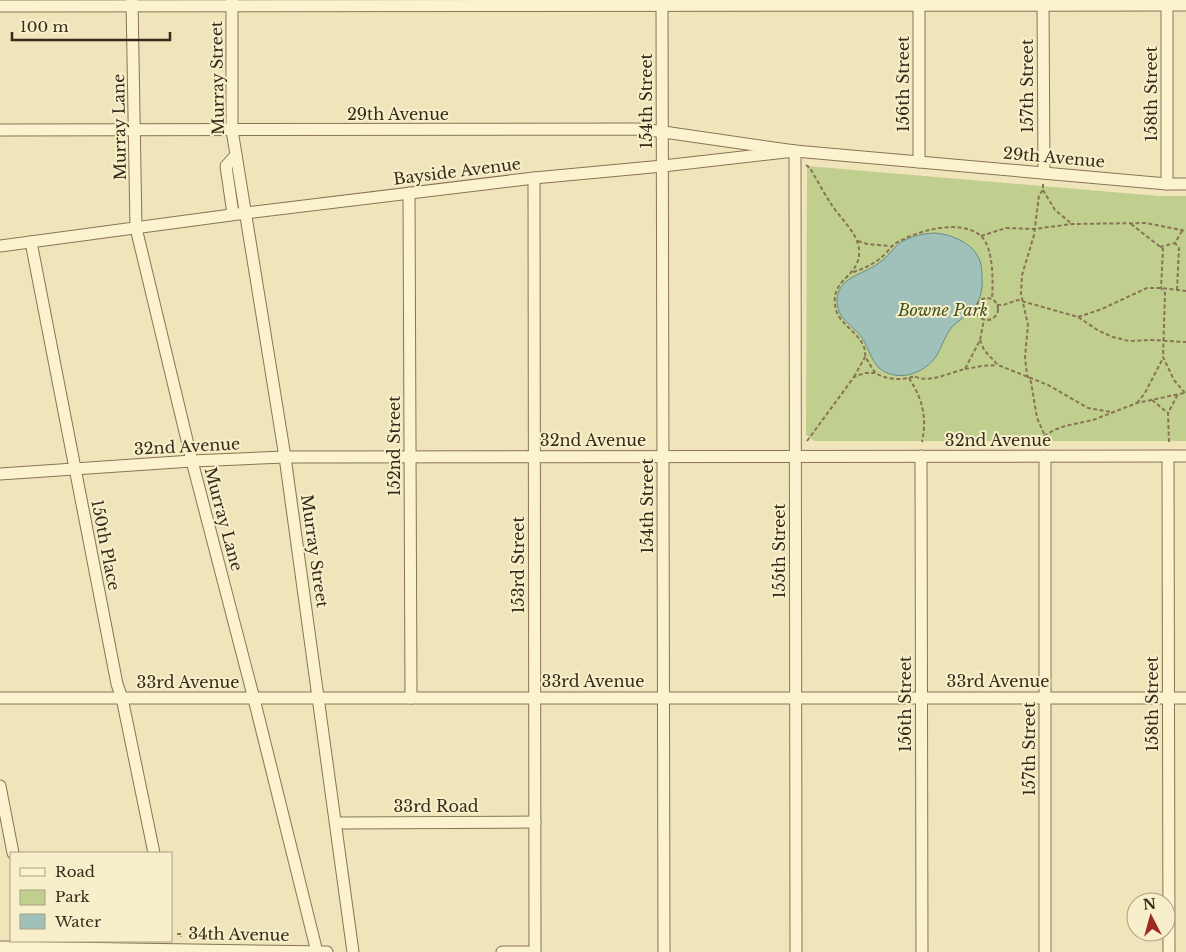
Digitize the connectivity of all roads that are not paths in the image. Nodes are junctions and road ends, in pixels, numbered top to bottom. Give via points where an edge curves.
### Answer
1 (662, 2) edge
2 (1043, 2) edge
3 (132, 3) edge
4 (232, 3) edge
5 (1167, 4) junction
6 (1186, 4) edge
7 (919, 5) junction
8 (0, 6) edge
9 (0, 130) edge
10 (136, 130) junction
11 (232, 130) junction
12 (663, 132) junction
13 (795, 151) junction
14 (236, 155) junction
15 (919, 162) junction
16 (663, 166) junction
17 (1044, 172) junction
18 (534, 178) junction
19 (1167, 184) junction
20 (1186, 184) edge
21 (409, 193) junction
22 (246, 213) junction
23 (233, 214) junction
24 (136, 228) junction
25 (31, 242) junction
26 (0, 246) edge
27 (534, 456) junction
28 (663, 456) junction
29 (795, 456) junction
30 (921, 456) junction
31 (1045, 456) junction
32 (1168, 456) junction
33 (1186, 456) edge
34 (286, 457) junction
35 (410, 457) junction
36 (192, 461) junction
37 (75, 469) junction
38 (0, 474) edge
39 (664, 697) junction
40 (921, 697) junction
41 (0, 698) edge
42 (122, 698) junction
43 (411, 698) junction
44 (535, 698) junction
45 (795, 698) junction
46 (1045, 698) junction
47 (1168, 698) junction
48 (1186, 698) edge
49 (254, 699) junction
50 (320, 699) junction
51 (0, 786) edge
52 (535, 822) junction
53 (336, 823) junction
54 (13, 852) edge
55 (154, 852) edge
56 (175, 943) edge
57 (0, 947) edge
58 (31, 947) edge
59 (317, 952) edge
60 (327, 952) edge
61 (353, 952) edge
62 (502, 952) edge
63 (535, 952) edge
64 (664, 952) edge
65 (796, 952) edge
66 (922, 952) edge
67 (1045, 952) edge
68 (1169, 952) edge

1 - 4 street
1 - 7 street
1 - 12 street, 154th Street
2 - 5 street
2 - 7 street
2 - 17 street, 157th Street
3 - 4 street
3 - 8 street
3 - 10 street, Murray Lane
4 - 11 street, Murray Street
5 - 6 street
5 - 19 street, 158th Street
7 - 15 street, 156th Street
9 - 10 street, 29th Avenue
10 - 11 street, 29th Avenue
10 - 24 street, Murray Lane
11 - 12 street, 29th Avenue via 637,129
11 - 14 street, Murray Street
12 - 13 street, 29th Avenue
12 - 16 street, 154th Street
13 - 15 street, Bayside Avenue
13 - 16 street, Bayside Avenue
13 - 29 street, 155th Street
14 - 22 street, Murray Street
14 - 23 street, Murray Street via 226,166
15 - 17 street, 29th Avenue
16 - 18 street, Bayside Avenue
16 - 28 street, 154th Street
17 - 19 street, 29th Avenue
18 - 21 street, Bayside Avenue
18 - 27 street, 153rd Street
19 - 20 street, 29th Avenue
21 - 22 street, Bayside Avenue
21 - 35 street, 152nd Street
22 - 23 street, Bayside Avenue
22 - 34 street, Murray Street
23 - 24 street, Bayside Avenue
24 - 25 street, Bayside Avenue
24 - 36 street, Murray Lane
25 - 26 street, Bayside Avenue
25 - 37 street, 150th Place
27 - 28 street, 32nd Avenue
27 - 35 street, 32nd Avenue
27 - 44 street, 153rd Street
28 - 29 street, 32nd Avenue
28 - 39 street, 154th Street
29 - 30 street, 32nd Avenue
29 - 45 street, 155th Street
30 - 31 street, 32nd Avenue
30 - 40 street, 156th Street
31 - 32 street, 32nd Avenue
31 - 46 street, 157th Street
32 - 33 street, 32nd Avenue
32 - 47 street, 158th Street
34 - 35 street, 32nd Avenue
34 - 36 street, 32nd Avenue
34 - 50 street, Murray Street
35 - 43 street, 152nd Street
36 - 37 street, 32nd Avenue
36 - 49 street, Murray Lane
37 - 38 street, 32nd Avenue
37 - 42 street, 150th Place
39 - 44 street, 33rd Avenue
39 - 45 street, 33rd Avenue
39 - 64 street, 154th Street
40 - 45 street, 33rd Avenue
40 - 46 street, 33rd Avenue
40 - 66 street, 156th Street
41 - 42 street, 33rd Avenue
42 - 49 street, 33rd Avenue
42 - 55 street, 150th Place
43 - 44 street, 33rd Avenue
43 - 50 street, 33rd Avenue
44 - 52 street, 153rd Street
45 - 65 street, 155th Street
46 - 47 street, 33rd Avenue
46 - 67 street, 157th Street
47 - 48 street, 33rd Avenue
47 - 68 street, 158th Street
49 - 50 street, 33rd Avenue
49 - 59 street, Murray Lane
50 - 53 street, Murray Street
51 - 54 street
52 - 53 street, 33rd Road
52 - 63 street, 153rd Street
53 - 61 street, Murray Street
56 - 58 street, 34th Avenue
56 - 59 street, 34th Avenue
57 - 58 street, 34th Avenue
59 - 60 street, 34th Avenue
62 - 63 street

